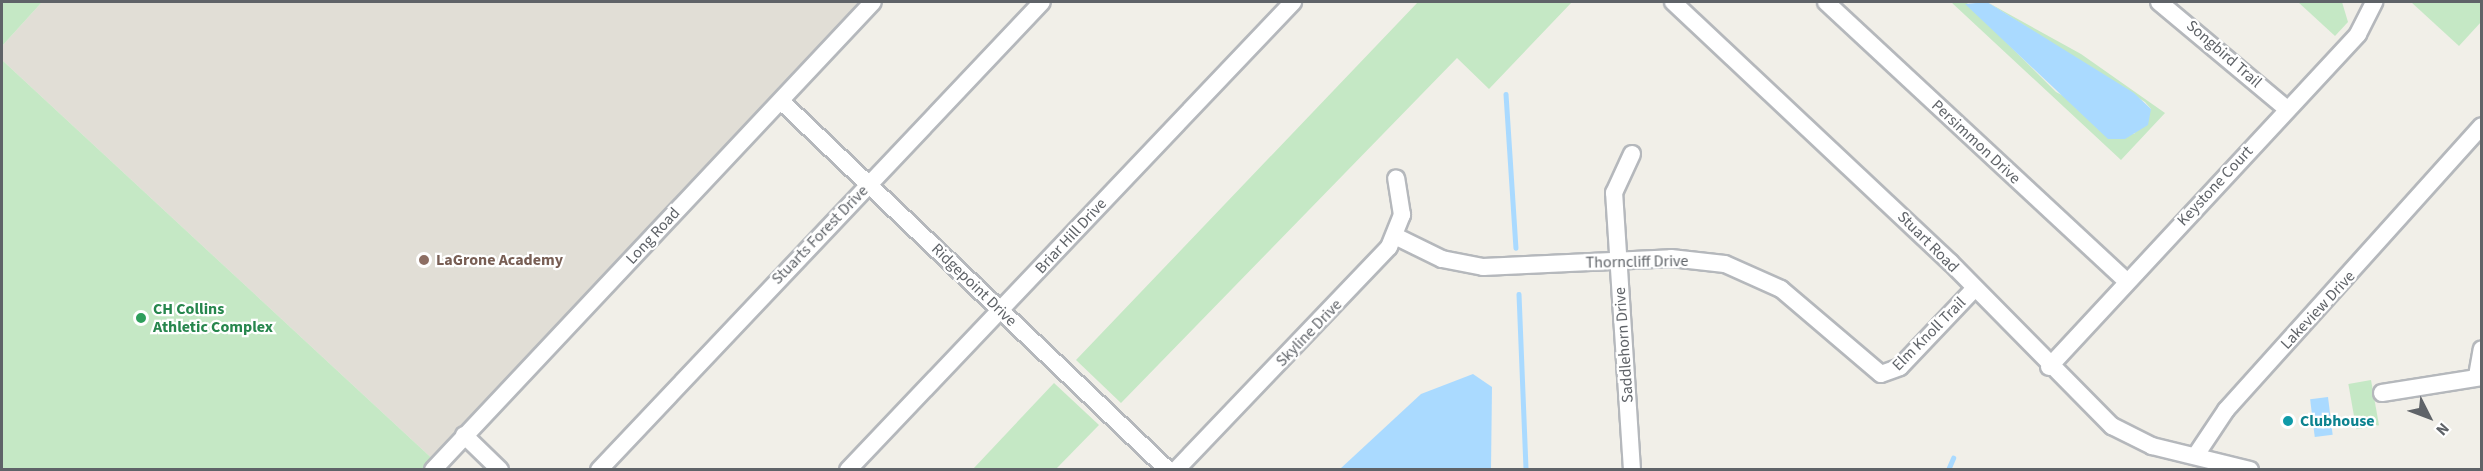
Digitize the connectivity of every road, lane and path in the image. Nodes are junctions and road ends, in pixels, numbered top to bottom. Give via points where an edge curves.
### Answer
1 (873, 2) edge
2 (1042, 2) edge
3 (1293, 2) edge
4 (1673, 2) edge
5 (1826, 2) edge
6 (2159, 2) edge
7 (2374, 2) edge
8 (781, 101) junction
9 (2287, 109) junction
10 (2481, 126) edge
11 (1632, 154) dead end
12 (1396, 178) dead end
13 (868, 184) junction
14 (1397, 237) junction
15 (1619, 261) junction
16 (2127, 282) junction
17 (1974, 289) junction
18 (1000, 310) junction
19 (2481, 349) edge
20 (2049, 367) junction
21 (1881, 374) joint
22 (2479, 377) edge
23 (2382, 393) dead end
24 (465, 435) junction
25 (2196, 455) junction
26 (433, 470) edge
27 (500, 470) edge
28 (599, 470) edge
29 (848, 470) edge
30 (1168, 470) edge
31 (1176, 470) edge
32 (1632, 470) edge
33 (2250, 470) edge

1 - 8 street, Long Road
2 - 13 street, Stuarts Forest Drive
3 - 18 street, Briar Hill Drive
4 - 17 street, Stuart Road
5 - 16 street, Persimmon Drive
6 - 9 street, Songbird Trail
7 - 9 street, Keystone Court via 2358,34
8 - 13 street, Ridgepoint Drive
8 - 24 street, Long Road
9 - 16 street, Keystone Court
10 - 25 street, Lakeview Drive via 2226,410
11 - 15 street, Saddlehorn Drive via 1614,193
12 - 14 street via 1402,215
13 - 18 street, Ridgepoint Drive
13 - 28 street, Stuarts Forest Drive
14 - 15 street, Thorncliff Drive via 1442,259 1473,266
14 - 31 street, Skyline Drive
15 - 21 street, Thorncliff Drive via 1702,261 1757,275
15 - 32 street, Saddlehorn Drive
16 - 20 street, Keystone Court
17 - 20 street, Stuart Road
17 - 21 street, Elm Knoll Trail via 1900,367
18 - 29 street, Briar Hill Drive
18 - 30 street, Ridgepoint Drive
19 - 22 street
20 - 25 street, Stuart Road via 2125,435
22 - 23 street
24 - 26 street, Long Road
24 - 27 street
25 - 33 street

